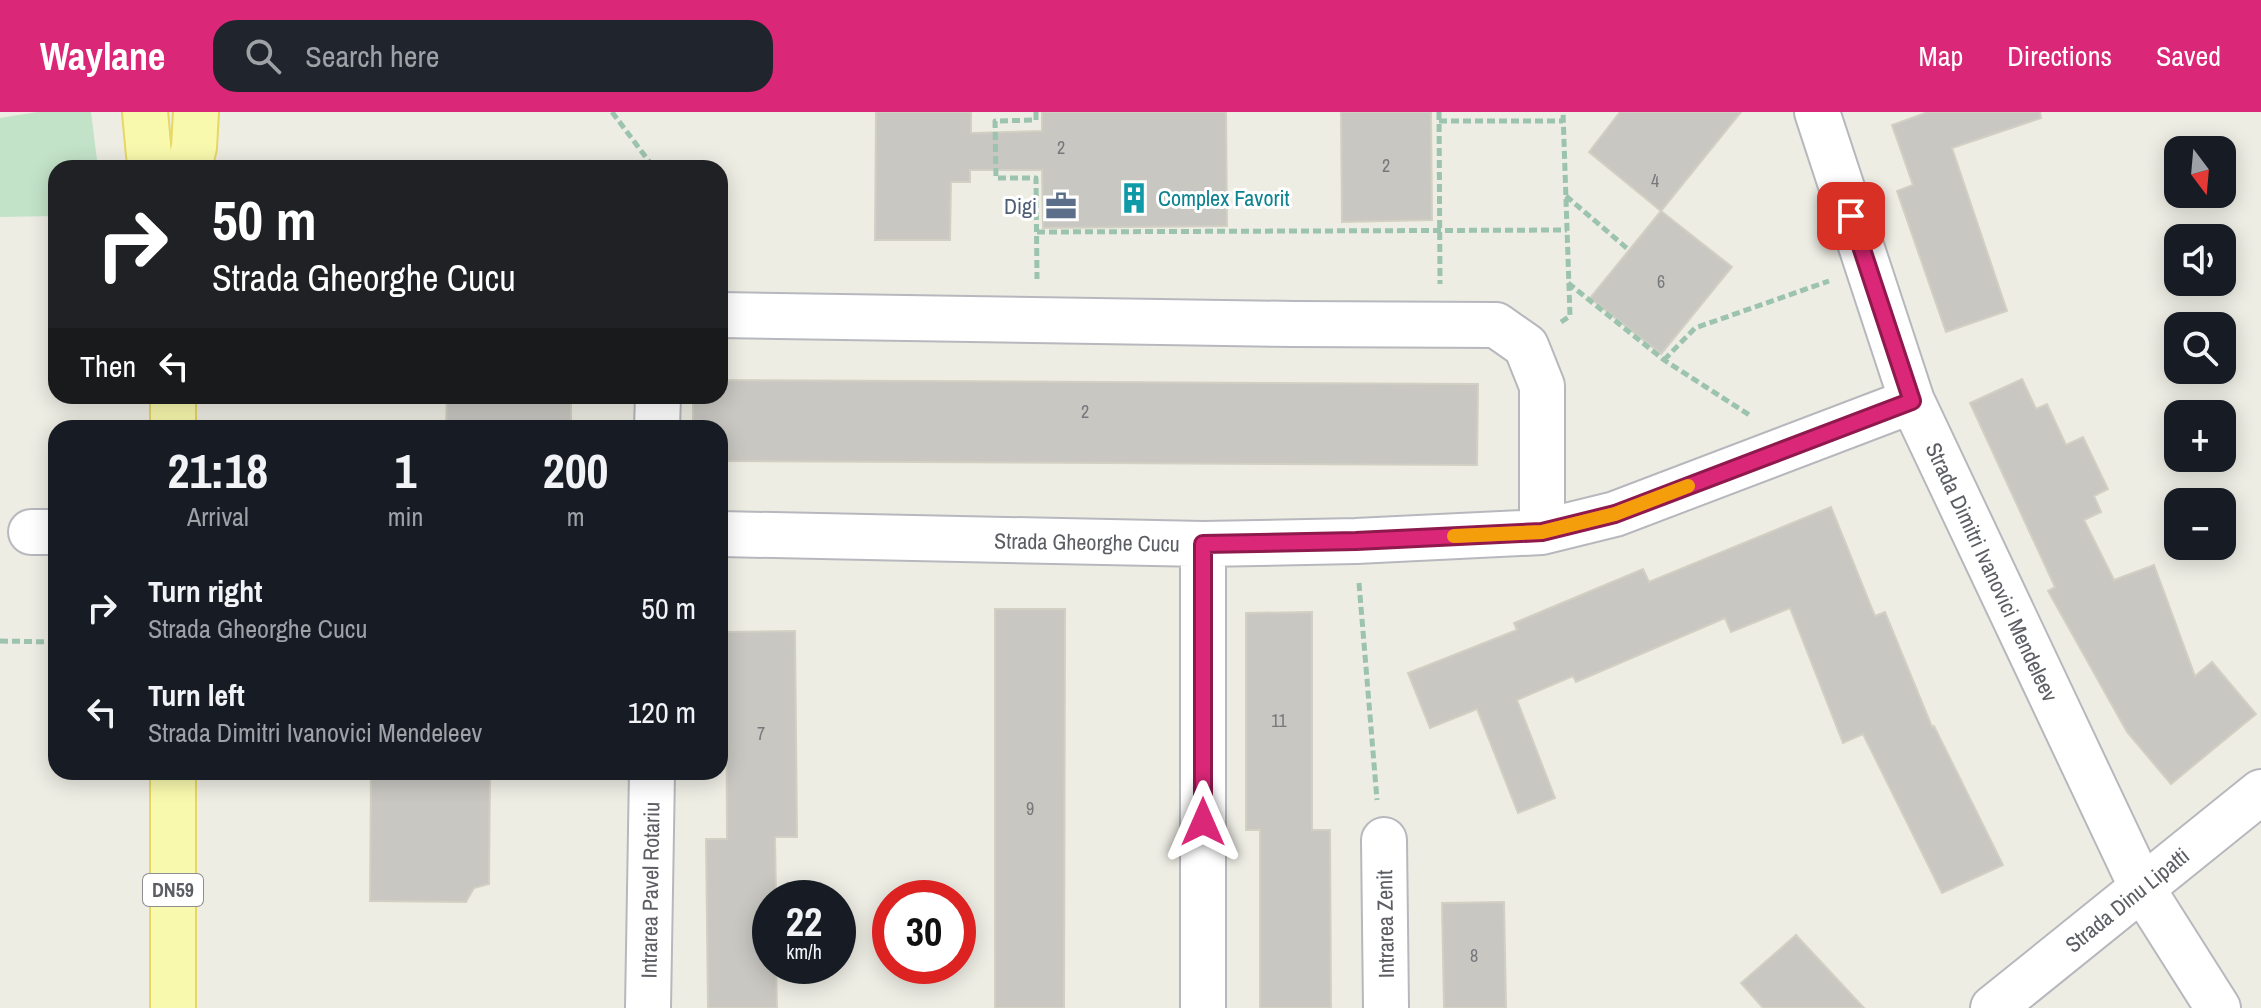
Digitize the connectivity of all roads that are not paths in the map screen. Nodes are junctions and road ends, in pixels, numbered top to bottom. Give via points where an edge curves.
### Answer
1 (145, 112) edge
2 (196, 112) edge
3 (1817, 112) edge
4 (151, 160) edge
5 (191, 160) edge
6 (728, 315) edge
7 (1912, 401) junction
8 (1542, 532) junction
9 (728, 534) edge
10 (1203, 544) junction
11 (173, 780) edge
12 (652, 780) edge
13 (2261, 792) edge
14 (1384, 840) road end
15 (2142, 888) junction
16 (173, 1008) edge
17 (648, 1008) edge
18 (1203, 1008) edge
19 (1386, 1008) edge
20 (1993, 1008) edge
21 (2218, 1008) edge

1 - 4 main road
2 - 5 main road
3 - 7 street, Strada Dimitri Ivanovici Mendeleev
6 - 8 street via 1496,325 1526,346 1542,386
7 - 8 street, Strada Gheorghe Cucu via 1615,514
7 - 15 street, Strada Dimitri Ivanovici Mendeleev
8 - 10 street, Strada Gheorghe Cucu
9 - 10 street, Strada Gheorghe Cucu
10 - 18 street
11 - 16 main road, DN59
12 - 17 street, Intrarea Pavel Rotariu
13 - 15 street, Strada Dinu Lipatti
14 - 19 street, Intrarea Zenit
15 - 20 street, Strada Dinu Lipatti
15 - 21 street, Strada Dimitri Ivanovici Mendeleev

